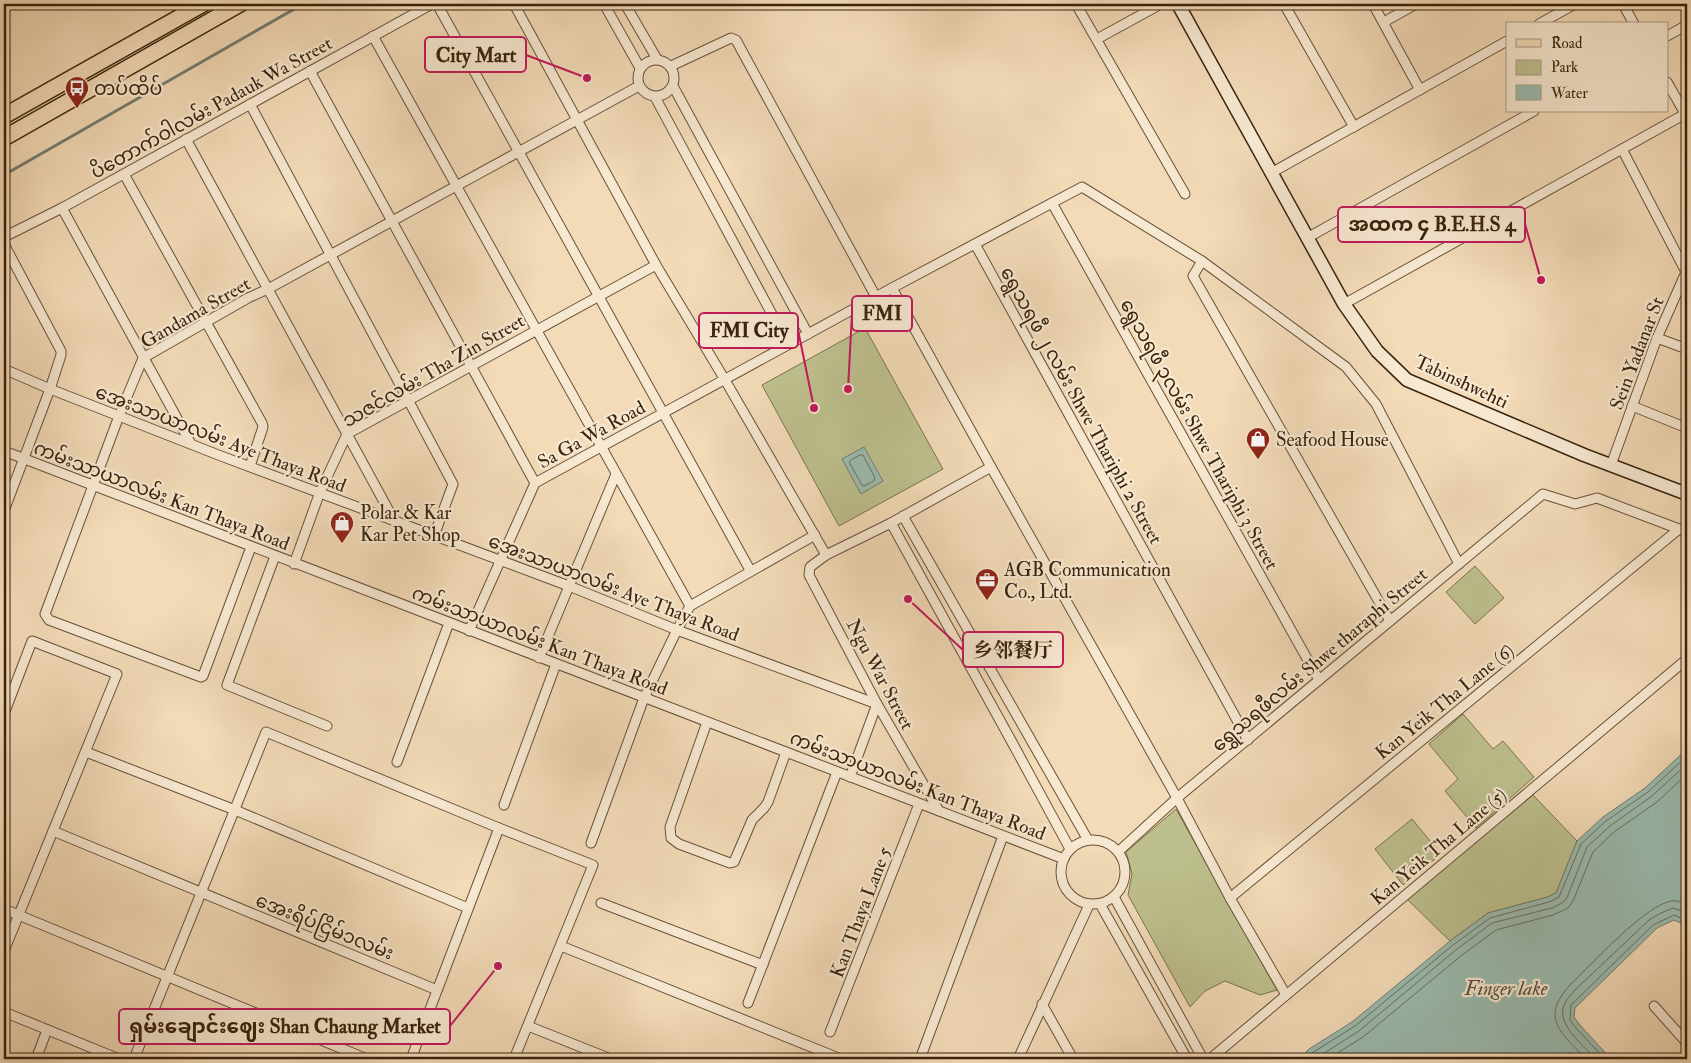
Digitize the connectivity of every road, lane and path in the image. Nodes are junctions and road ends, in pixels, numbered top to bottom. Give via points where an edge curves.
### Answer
1 (203, 4) edge
2 (240, 4) edge
3 (432, 4) edge
4 (437, 4) edge
5 (514, 4) edge
6 (604, 4) edge
7 (625, 4) edge
8 (1076, 4) edge
9 (1161, 4) edge
10 (1178, 4) edge
11 (1284, 4) edge
12 (1373, 4) edge
13 (1416, 4) edge
14 (1575, 4) edge
15 (1623, 4) edge
16 (1384, 22) junction
17 (1543, 22) edge
18 (1633, 22) edge
19 (1687, 25) edge
20 (1668, 35) edge
21 (373, 36) junction
22 (1097, 39) junction
23 (1506, 42) edge
24 (657, 59) junction
25 (671, 66) junction
26 (640, 68) junction
27 (310, 71) junction
28 (1668, 84) edge
29 (639, 86) junction
30 (673, 86) junction
31 (1420, 90) junction
32 (655, 97) junction
33 (250, 104) junction
34 (1532, 112) edge
35 (1686, 115) edge
36 (4, 116) edge
37 (576, 120) junction
38 (1354, 127) junction
39 (4, 138) edge
40 (186, 139) junction
41 (1622, 149) junction
42 (519, 152) junction
43 (1272, 173) junction
44 (124, 174) junction
45 (456, 186) junction
46 (1185, 194) dead end
47 (1052, 203) junction
48 (62, 208) junction
49 (392, 221) junction
50 (4, 237) edge
51 (1307, 238) junction
52 (4, 244) edge
53 (975, 244) junction
54 (332, 254) junction
55 (1202, 261) junction
56 (656, 265) junction
57 (1687, 272) edge
58 (892, 288) junction
59 (268, 289) junction
60 (599, 297) junction
61 (876, 297) junction
62 (1344, 304) junction
63 (207, 322) junction
64 (536, 330) junction
65 (808, 334) junction
66 (1657, 338) junction
67 (788, 344) junction
68 (1687, 349) edge
69 (143, 358) junction
70 (471, 366) junction
71 (4, 370) edge
72 (725, 380) junction
73 (50, 390) junction
74 (409, 400) junction
75 (1632, 406) junction
76 (663, 413) junction
77 (118, 416) junction
78 (1687, 428) edge
79 (347, 434) junction
80 (191, 444) junction
81 (602, 447) junction
82 (4, 451) edge
83 (24, 460) junction
84 (1611, 465) junction
85 (250, 466) junction
86 (991, 467) junction
87 (616, 474) junction
88 (535, 483) junction
89 (93, 486) junction
90 (320, 492) junction
91 (1687, 494) edge
92 (4, 511) edge
93 (903, 516) junction
94 (395, 522) junction
95 (891, 524) junction
96 (1683, 531) edge
97 (815, 535) junction
98 (434, 536) junction
99 (251, 547) junction
100 (826, 555) junction
101 (275, 556) junction
102 (500, 562) junction
103 (294, 564) junction
104 (1459, 564) junction
105 (750, 570) junction
106 (569, 586) junction
107 (690, 606) junction
108 (1390, 621) junction
109 (449, 623) junction
110 (677, 630) junction
111 (469, 631) junction
112 (539, 658) junction
113 (1687, 659) edge
114 (556, 664) junction
115 (1319, 680) junction
116 (644, 698) junction
117 (877, 704) junction
118 (4, 714) edge
119 (707, 722) junction
120 (328, 726) dead end
121 (1248, 740) junction
122 (86, 752) junction
123 (786, 752) junction
124 (397, 762) dead end
125 (837, 772) junction
126 (850, 777) junction
127 (1177, 798) junction
128 (919, 804) junction
129 (504, 805) dead end
130 (235, 810) junction
131 (939, 811) junction
132 (499, 828) junction
133 (53, 831) junction
134 (1002, 836) junction
135 (1088, 840) junction
136 (591, 843) dead end
137 (1070, 849) junction
138 (1119, 851) junction
139 (1064, 859) junction
140 (201, 893) junction
141 (1114, 897) junction
142 (1230, 898) junction
143 (601, 903) dead end
144 (1100, 904) junction
145 (1089, 905) junction
146 (468, 908) junction
147 (4, 909) edge
148 (19, 915) junction
149 (561, 946) junction
150 (4, 952) edge
151 (763, 965) junction
152 (168, 976) junction
153 (437, 990) junction
154 (1286, 995) junction
155 (748, 1002) dead end
156 (1042, 1004) junction
157 (1654, 1006) dead end
158 (4, 1012) edge
159 (528, 1026) junction
160 (47, 1030) junction
161 (830, 1032) dead end
162 (1687, 1044) edge
163 (821, 1055) edge
164 (36, 1059) edge
165 (119, 1059) edge
166 (134, 1059) edge
167 (367, 1059) edge
168 (411, 1059) edge
169 (514, 1059) edge
170 (611, 1059) edge
171 (841, 1059) edge
172 (920, 1059) edge
173 (1018, 1059) edge
174 (1074, 1059) edge
175 (1187, 1059) edge
176 (1204, 1059) edge
177 (1210, 1059) edge

1 - 36 main road
2 - 39 main road
3 - 21 street, ပိတောက်ဝါလမ်း Padauk Wa Street
4 - 42 street
5 - 37 street
6 - 26 street
7 - 24 street
8 - 22 street
9 - 22 street
10 - 43 main road, Tabinshwehti
11 - 38 street
12 - 16 street
13 - 16 street
14 - 17 street
15 - 18 street
16 - 31 street
19 - 20 street
21 - 27 street, ပိတောက်ဝါလမ်း Padauk Wa Street
21 - 45 street
22 - 46 street
23 - 31 street
24 - 25 street
24 - 26 street
25 - 30 street via 675,76
25 - 61 street via 732,38 736,40
26 - 29 street
27 - 33 street, ပိတောက်ဝါလမ်း Padauk Wa Street
27 - 49 street
28 - 35 street
29 - 32 street via 646,94
29 - 37 street
30 - 32 street
30 - 65 street
31 - 38 street
32 - 67 street
33 - 40 street, ပိတောက်ဝါလမ်း Padauk Wa Street
33 - 54 street
34 - 51 street
35 - 41 street
37 - 42 street
37 - 56 street
38 - 43 street
40 - 44 street, ပိတောက်ဝါလမ်း Padauk Wa Street
40 - 59 street
41 - 57 street, Sein Yadanar St
41 - 62 street
42 - 45 street
42 - 60 street
43 - 51 main road, Tabinshwehti
44 - 48 street, ပိတောက်ဝါလမ်း Padauk Wa Street
44 - 63 street
45 - 49 street, Gandama Street
45 - 64 street
47 - 53 street, Sa Ga Wa Road
47 - 55 street, Sa Ga Wa Road via 1082,187
47 - 115 street, ရွေသရဖီ ၃လမ်း Shwe Thariphi 3 Street
48 - 50 street, ပိတောက်ဝါလမ်း Padauk Wa Street
48 - 69 street
49 - 54 street, Gandama Street
49 - 70 street
51 - 62 main road, Tabinshwehti
52 - 73 street via 61,351
53 - 58 street, Sa Ga Wa Road
53 - 121 street, ရွေသရဖီ ၂ လမ်း Shwe Thariphi 2 Street
54 - 59 street, Gandama Street
54 - 74 street
55 - 104 street via 1346,367 1376,404
55 - 108 street via 1193,276
56 - 60 street, သဇင်လမ်း Tha Zin Street
56 - 72 street
57 - 66 street, Sein Yadanar St
58 - 61 street, Sa Ga Wa Road
58 - 86 street
59 - 63 street, Gandama Street
59 - 79 street
60 - 64 street, သဇင်လမ်း Tha Zin Street
60 - 76 street
61 - 65 street, Sa Ga Wa Road
62 - 84 main road, Tabinshwehti via 1377,351 1407,380
63 - 69 street, Gandama Street
63 - 85 street via 262,423
64 - 70 street, သဇင်လမ်း Tha Zin Street
64 - 81 street
65 - 67 street, Sa Ga Wa Road
66 - 68 street
66 - 75 street, Sein Yadanar St
67 - 72 street, Sa Ga Wa Road
69 - 77 street, Gandama Street
69 - 80 street
70 - 74 street, သဇင်လမ်း Tha Zin Street
70 - 88 street
71 - 73 street, အေးသာယာလမ်း Aye Thaya Road
72 - 76 street, Sa Ga Wa Road
72 - 97 street
73 - 77 street, အေးသာယာလမ်း Aye Thaya Road
73 - 83 street
74 - 79 street, သဇင်လမ်း Tha Zin Street
74 - 98 street via 453,484
75 - 78 street
75 - 84 street, Sein Yadanar St
76 - 81 street, Sa Ga Wa Road
76 - 105 street
77 - 80 street, အေးသာယာလမ်း Aye Thaya Road
77 - 89 street, Gandama Street
79 - 90 street, သဇင်လမ်း Tha Zin Street
79 - 94 street
80 - 85 street, အေးသာယာလမ်း Aye Thaya Road
81 - 87 street
81 - 88 street, Sa Ga Wa Road
82 - 83 street, ကမ်းသာယာလမ်း Kan Thaya Road
83 - 89 street, ကမ်းသာယာလမ်း Kan Thaya Road
83 - 92 street
84 - 91 main road, Tabinshwehti
85 - 90 street, အေးသာယာလမ်း Aye Thaya Road
86 - 93 street
86 - 127 street
87 - 106 street
87 - 107 street
88 - 102 street, Sa Ga Wa Road
89 - 99 street, ကမ်းသာယာလမ်း Kan Thaya Road
89 - 99 street, Gandama Street via 45,614 49,620 204,676
90 - 94 street, အေးသာယာလမ်း Aye Thaya Road
90 - 103 street, သဇင်လမ်း Tha Zin Street
93 - 95 street
93 - 135 street
94 - 98 street, အေးသာယာလမ်း Aye Thaya Road
95 - 100 street
95 - 137 street
96 - 104 street, ရွှေသရဖီလမ်း Shwe tharaphi Street via 1597,498 1575,504 1543,494
96 - 142 street, Kan Yeik Tha Lane (6)
97 - 100 street
97 - 105 street
98 - 102 street, အေးသာယာလမ်း Aye Thaya Road
99 - 101 street, ကမ်းသာယာလမ်း Kan Thaya Road
100 - 117 street, Ngu War Street via 810,567 809,575
101 - 103 street, ကမ်းသာယာလမ်း Kan Thaya Road
101 - 120 street via 227,685
102 - 106 street, အေးသာယာလမ်း Aye Thaya Road
102 - 111 street, Sa Ga Wa Road
103 - 109 street, ကမ်းသာယာလမ်း Kan Thaya Road
104 - 108 street, ရွှေသရဖီလမ်း Shwe tharaphi Street
105 - 107 street
106 - 110 street, အေးသာယာလမ်း Aye Thaya Road
106 - 112 street
107 - 110 street
108 - 115 street, ရွှေသရဖီလမ်း Shwe tharaphi Street
109 - 111 street, ကမ်းသာယာလမ်း Kan Thaya Road
109 - 124 street
110 - 116 street
110 - 117 street, အေးသာယာလမ်း Aye Thaya Road
111 - 112 street, ကမ်းသာယာလမ်း Kan Thaya Road
112 - 114 street, ကမ်းသာယာလမ်း Kan Thaya Road
113 - 154 street, Kan Yeik Tha Lane (5)
114 - 116 street, ကမ်းသာယာလမ်း Kan Thaya Road
114 - 129 street
115 - 121 street, ရွှေသရဖီလမ်း Shwe tharaphi Street
116 - 119 street, ကမ်းသာယာလမ်း Kan Thaya Road
116 - 136 street
117 - 126 street
117 - 131 street, Ngu War Street
118 - 122 street via 32,641 117,674
119 - 123 street, ကမ်းသာယာလမ်း Kan Thaya Road
119 - 123 street via 670,827 671,838 725,862 734,862 752,820 768,802
121 - 127 street, ရွှေသရဖီလမ်း Shwe tharaphi Street
122 - 130 street
122 - 133 street
123 - 125 street, ကမ်းသာယာလမ်း Kan Thaya Road
125 - 126 street, ကမ်းသာယာလမ်း Kan Thaya Road
125 - 151 street
126 - 128 street, ကမ်းသာယာလမ်း Kan Thaya Road
127 - 138 street, ရွှေသရဖီလမ်း Shwe tharaphi Street
127 - 142 street
128 - 131 street, ကမ်းသာယာလမ်း Kan Thaya Road
128 - 161 street, Kan Thaya Lane 5
130 - 132 street via 266,732
130 - 140 street
130 - 146 street
131 - 134 street, ကမ်းသာယာလမ်း Kan Thaya Road
132 - 146 street
132 - 149 street via 593,865
133 - 140 street, အေးရိပ်ငြိမ်၁လမ်း
133 - 148 street
134 - 139 street, ကမ်းသာယာလမ်း Kan Thaya Road
134 - 172 street
135 - 137 street
135 - 138 street via 1100,840
137 - 139 street
138 - 141 street via 1126,866 1126,878
139 - 145 street via 1063,884 1073,898
140 - 152 street
140 - 153 street, အေးရိပ်ငြိမ်၁လမ်း
141 - 144 street
141 - 176 street
142 - 154 street
143 - 151 street
144 - 145 street
144 - 175 street
145 - 156 street
146 - 153 street
147 - 148 street
148 - 150 street
148 - 152 street
149 - 159 street
149 - 163 street
151 - 155 street
152 - 166 street
152 - 167 street
153 - 168 street
154 - 177 street, Kan Yeik Tha Lane (5)
156 - 173 street
156 - 174 street
157 - 162 street
158 - 160 street
159 - 169 street
159 - 170 street
160 - 164 street
160 - 165 street
163 - 171 street

